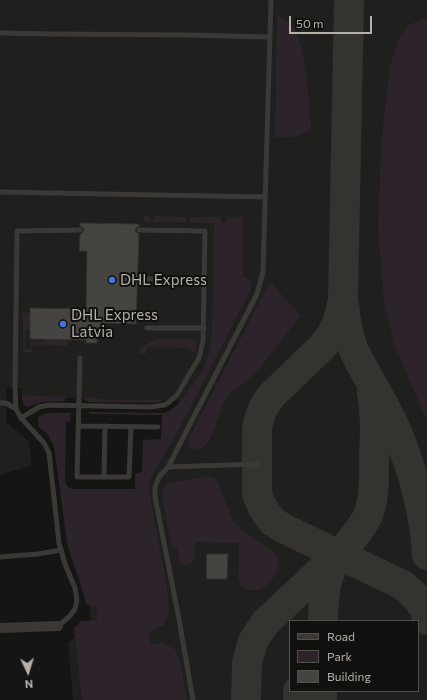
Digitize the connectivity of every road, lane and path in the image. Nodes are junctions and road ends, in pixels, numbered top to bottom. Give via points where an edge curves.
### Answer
1 (270, 0) edge
2 (0, 33) edge
3 (270, 37) junction
4 (0, 192) edge
5 (265, 197) junction
6 (80, 230) dead end
7 (139, 230) dead end
8 (149, 279) dead end
9 (205, 279) junction
10 (147, 328) dead end
11 (204, 328) junction
12 (80, 358) dead end
13 (0, 403) edge
14 (79, 406) junction
15 (16, 409) junction
16 (21, 418) junction
17 (78, 426) junction
18 (105, 426) junction
19 (131, 427) junction
20 (158, 427) dead end
21 (258, 464) dead end
22 (168, 467) junction
23 (104, 477) junction
24 (61, 550) junction
25 (0, 556) edge
26 (58, 626) joint
27 (0, 628) edge
28 (193, 700) edge

1 - 3 lane
2 - 3 lane
3 - 5 lane
4 - 5 lane
5 - 22 lane via 263,272 260,285
6 - 15 lane via 16,231
7 - 9 lane via 205,231
8 - 9 lane
9 - 11 lane
10 - 11 lane
11 - 14 lane via 199,358 177,395 168,403 150,407
12 - 14 lane
13 - 15 lane via 6,403
14 - 16 lane via 39,407
14 - 17 lane
15 - 16 lane
16 - 24 lane via 44,443 49,453
17 - 18 lane
17 - 23 lane via 77,477
18 - 19 lane
18 - 23 lane
19 - 20 lane
19 - 23 lane via 129,477
21 - 22 lane
22 - 28 lane via 159,477 155,497
24 - 25 lane
24 - 26 lane via 77,600 69,618
26 - 27 street

